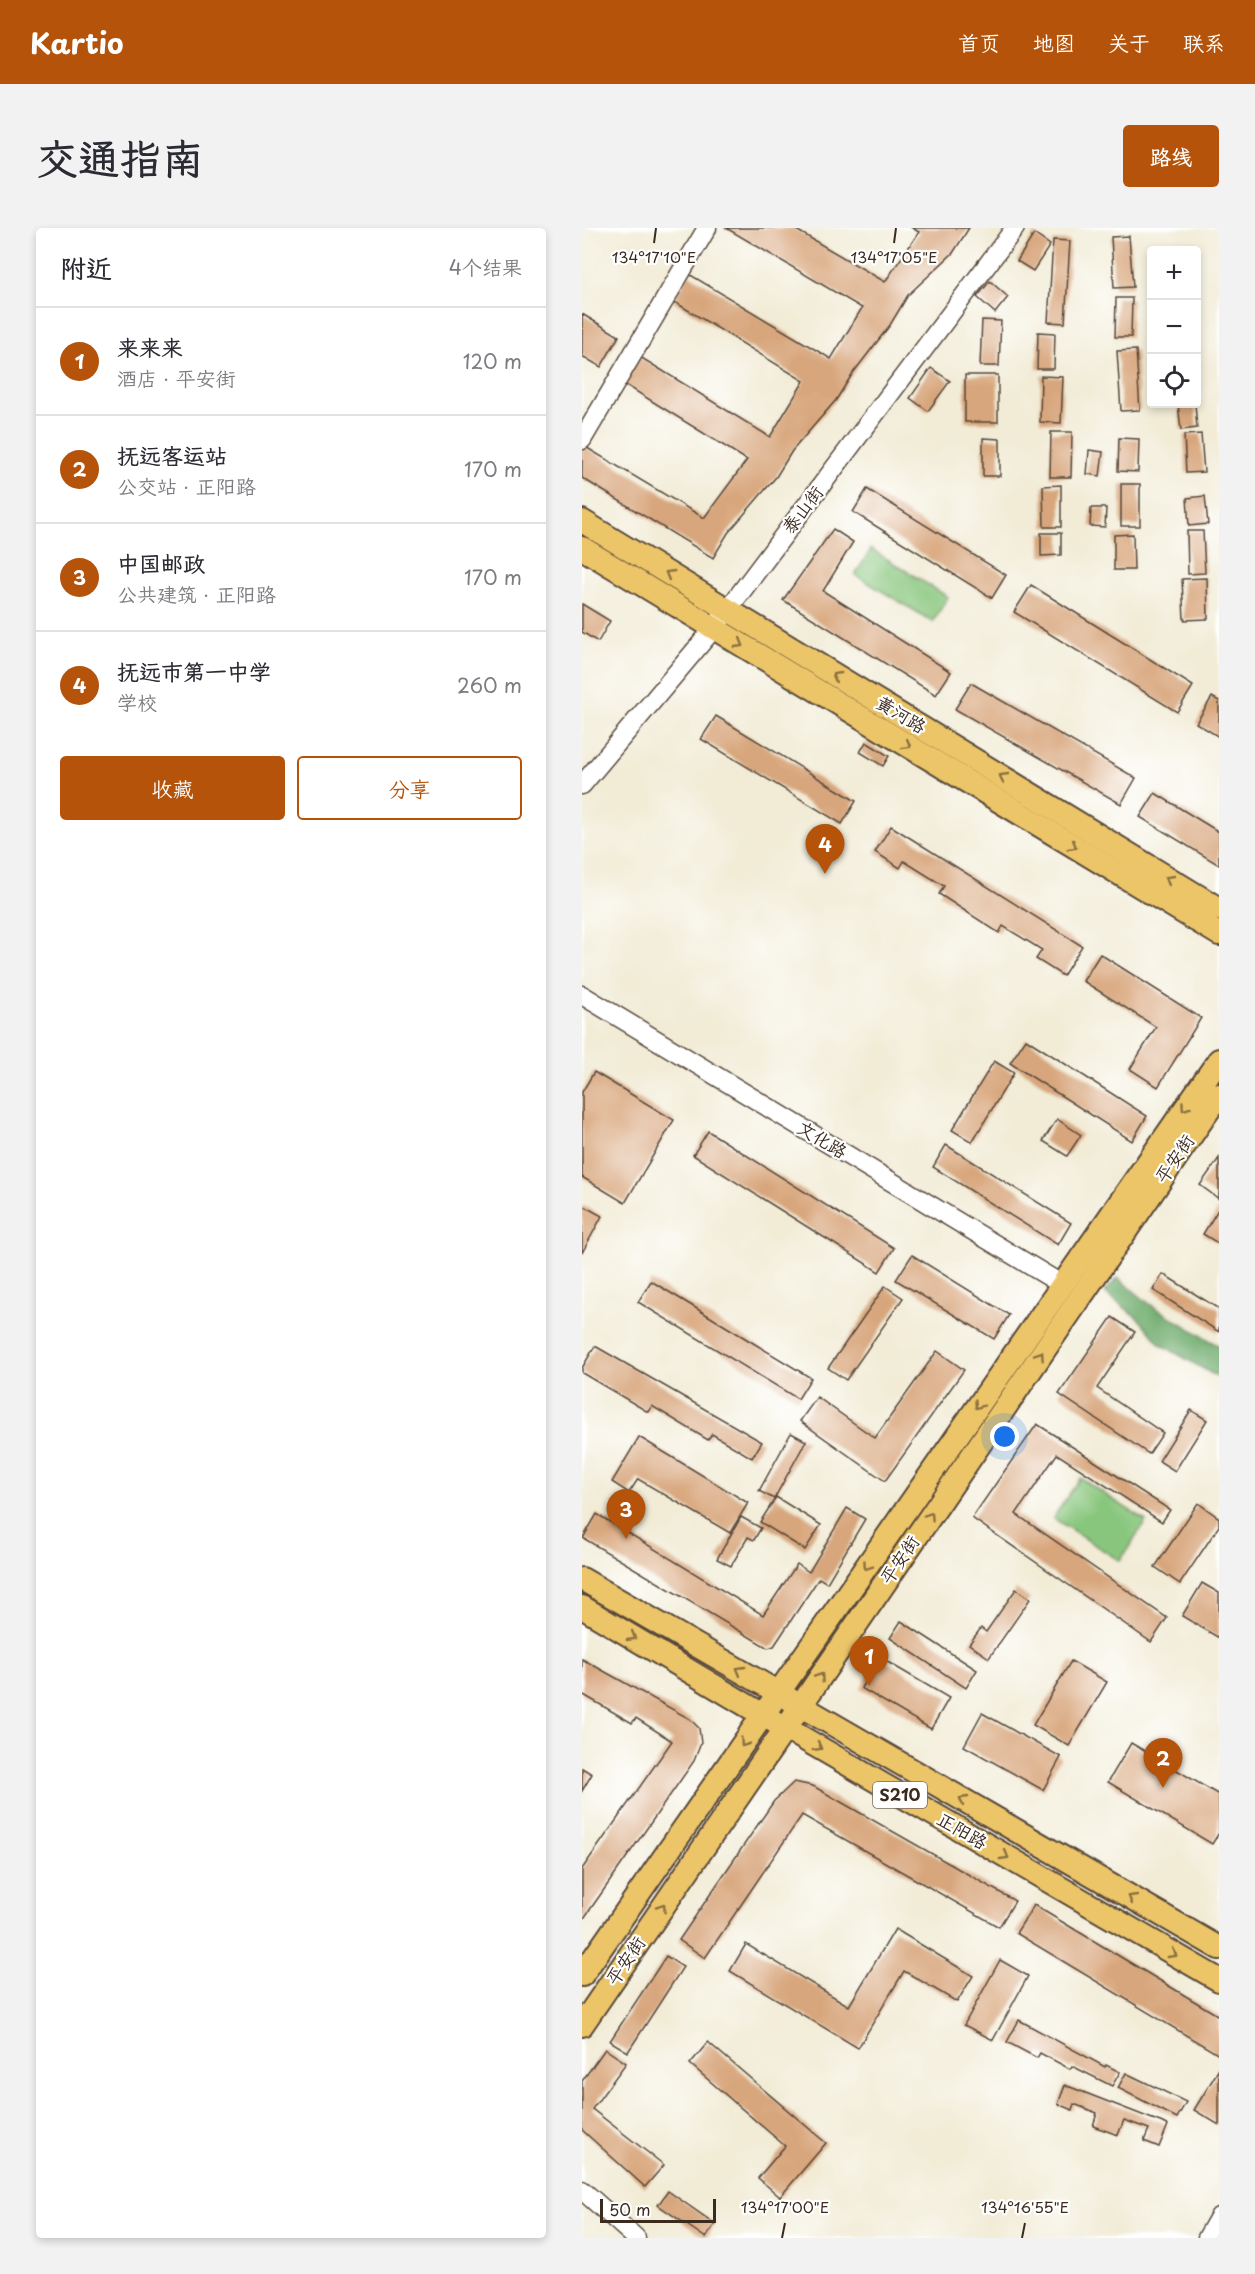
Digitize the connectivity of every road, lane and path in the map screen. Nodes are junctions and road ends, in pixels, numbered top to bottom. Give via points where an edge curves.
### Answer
1 (707, 228) edge
2 (1015, 228) edge
3 (582, 440) edge
4 (582, 521) edge
5 (582, 548) edge
6 (728, 610) junction
7 (714, 628) junction
8 (582, 785) edge
9 (1219, 909) edge
10 (1219, 934) edge
11 (582, 995) edge
12 (1219, 1060) edge
13 (1219, 1095) edge
14 (1061, 1284) junction
15 (582, 1579) edge
16 (582, 1607) edge
17 (779, 1693) junction
18 (800, 1706) junction
19 (763, 1715) junction
20 (784, 1728) junction
21 (1219, 1948) edge
22 (582, 1975) edge
23 (1219, 1980) edge
24 (582, 2025) edge
25 (582, 2190) edge
26 (1219, 2217) edge
27 (636, 2238) edge
28 (1207, 2238) edge

1 - 3 street
2 - 6 street, 泰山街
6 -> 4 main road, 黄河路
5 - 7 main road, 黄河路
6 - 7 street, 泰山街
9 -> 6 main road, 黄河路
7 - 8 street, 泰山街
7 -> 10 main road, 黄河路
11 - 14 street, 文化路
12 -> 14 main road, 平安街
18 -> 13 main road, 平安街
14 -> 17 main road, 平安街
17 -> 15 main road, 正阳路
16 -> 19 main road, 正阳路 / S210
17 - 18 main road, 正阳路
17 - 19 main road, 平安街
18 - 20 main road, 平安街
21 -> 18 main road, 正阳路
19 - 20 main road, 正阳路 / S210
19 -> 22 main road, 平安街
20 -> 23 main road, 正阳路 / S210
24 -> 20 main road, 平安街
25 - 27 street
26 - 28 street

